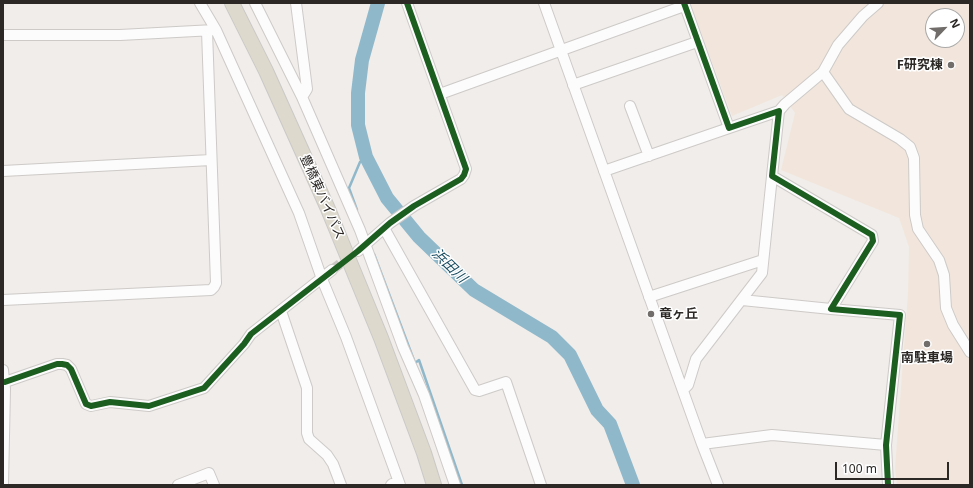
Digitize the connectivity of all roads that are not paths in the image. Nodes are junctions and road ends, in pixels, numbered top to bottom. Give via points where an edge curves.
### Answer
1 (200, 3) edge
2 (232, 3) edge
3 (255, 3) edge
4 (296, 3) edge
5 (407, 3) edge
6 (544, 3) edge
7 (878, 3) edge
8 (684, 4) edge
9 (212, 31) junction
10 (3, 35) edge
11 (697, 42) junction
12 (561, 50) junction
13 (823, 72) junction
14 (573, 85) junction
15 (440, 94) junction
16 (302, 97) junction
17 (630, 106) dead end
18 (779, 111) junction
19 (728, 128) junction
20 (649, 156) junction
21 (211, 160) junction
22 (3, 171) edge
23 (604, 171) junction
24 (772, 176) junction
25 (387, 226) junction
26 (362, 247) junction
27 (763, 260) junction
28 (332, 270) tunnel mouth
29 (322, 279) junction
30 (649, 297) junction
31 (3, 300) edge
32 (742, 300) junction
33 (831, 309) junction
34 (282, 311) junction
35 (970, 352) edge
36 (3, 370) edge
37 (4, 388) edge
38 (683, 390) junction
39 (702, 444) junction
40 (886, 445) junction
41 (395, 484) edge
42 (3, 485) edge
43 (178, 485) edge
44 (214, 485) edge
45 (342, 485) edge
46 (434, 485) edge
47 (455, 485) edge
48 (540, 485) edge
49 (718, 485) edge
50 (888, 485) edge

1 - 9 street
2 - 46 highway, 豊橋東バイパス via 266,71 328,209 382,338
3 - 16 street
4 - 16 street via 307,89
5 - 15 street
6 - 12 street
7 - 13 street via 838,45
8 - 11 street
8 - 12 street
9 - 10 street via 120,35
9 - 21 street
9 - 29 street via 299,212
11 - 14 street
11 - 19 street
12 - 14 street
12 - 15 street
13 - 18 street
13 - 35 street via 849,109 910,147 914,158 915,215 918,229 939,260 944,275 946,308
14 - 23 street
15 - 25 street via 466,169 464,175
16 - 26 street
17 - 20 street
18 - 19 street
18 - 24 street
19 - 20 street
20 - 23 street
21 - 22 street
21 - 31 street via 216,283 211,290
23 - 30 street
24 - 27 street
24 - 33 street via 872,235 873,241
25 - 26 street
25 - 48 street via 475,390 506,382
26 - 47 street via 424,395
27 - 30 street
27 - 32 street via 762,272
28 - 29 street
29 - 34 street
29 - 41 street via 346,337
30 - 38 street
32 - 33 street
32 - 38 street via 696,359 688,385
33 - 40 street via 900,315
34 - 37 street via 251,334 204,388 149,406 110,402 91,406 86,404 70,369 62,364
34 - 45 street via 307,388 309,439 327,455
36 - 37 street
37 - 42 street
38 - 39 street
39 - 40 street via 772,435
39 - 49 street
40 - 50 street
43 - 44 street via 209,473

